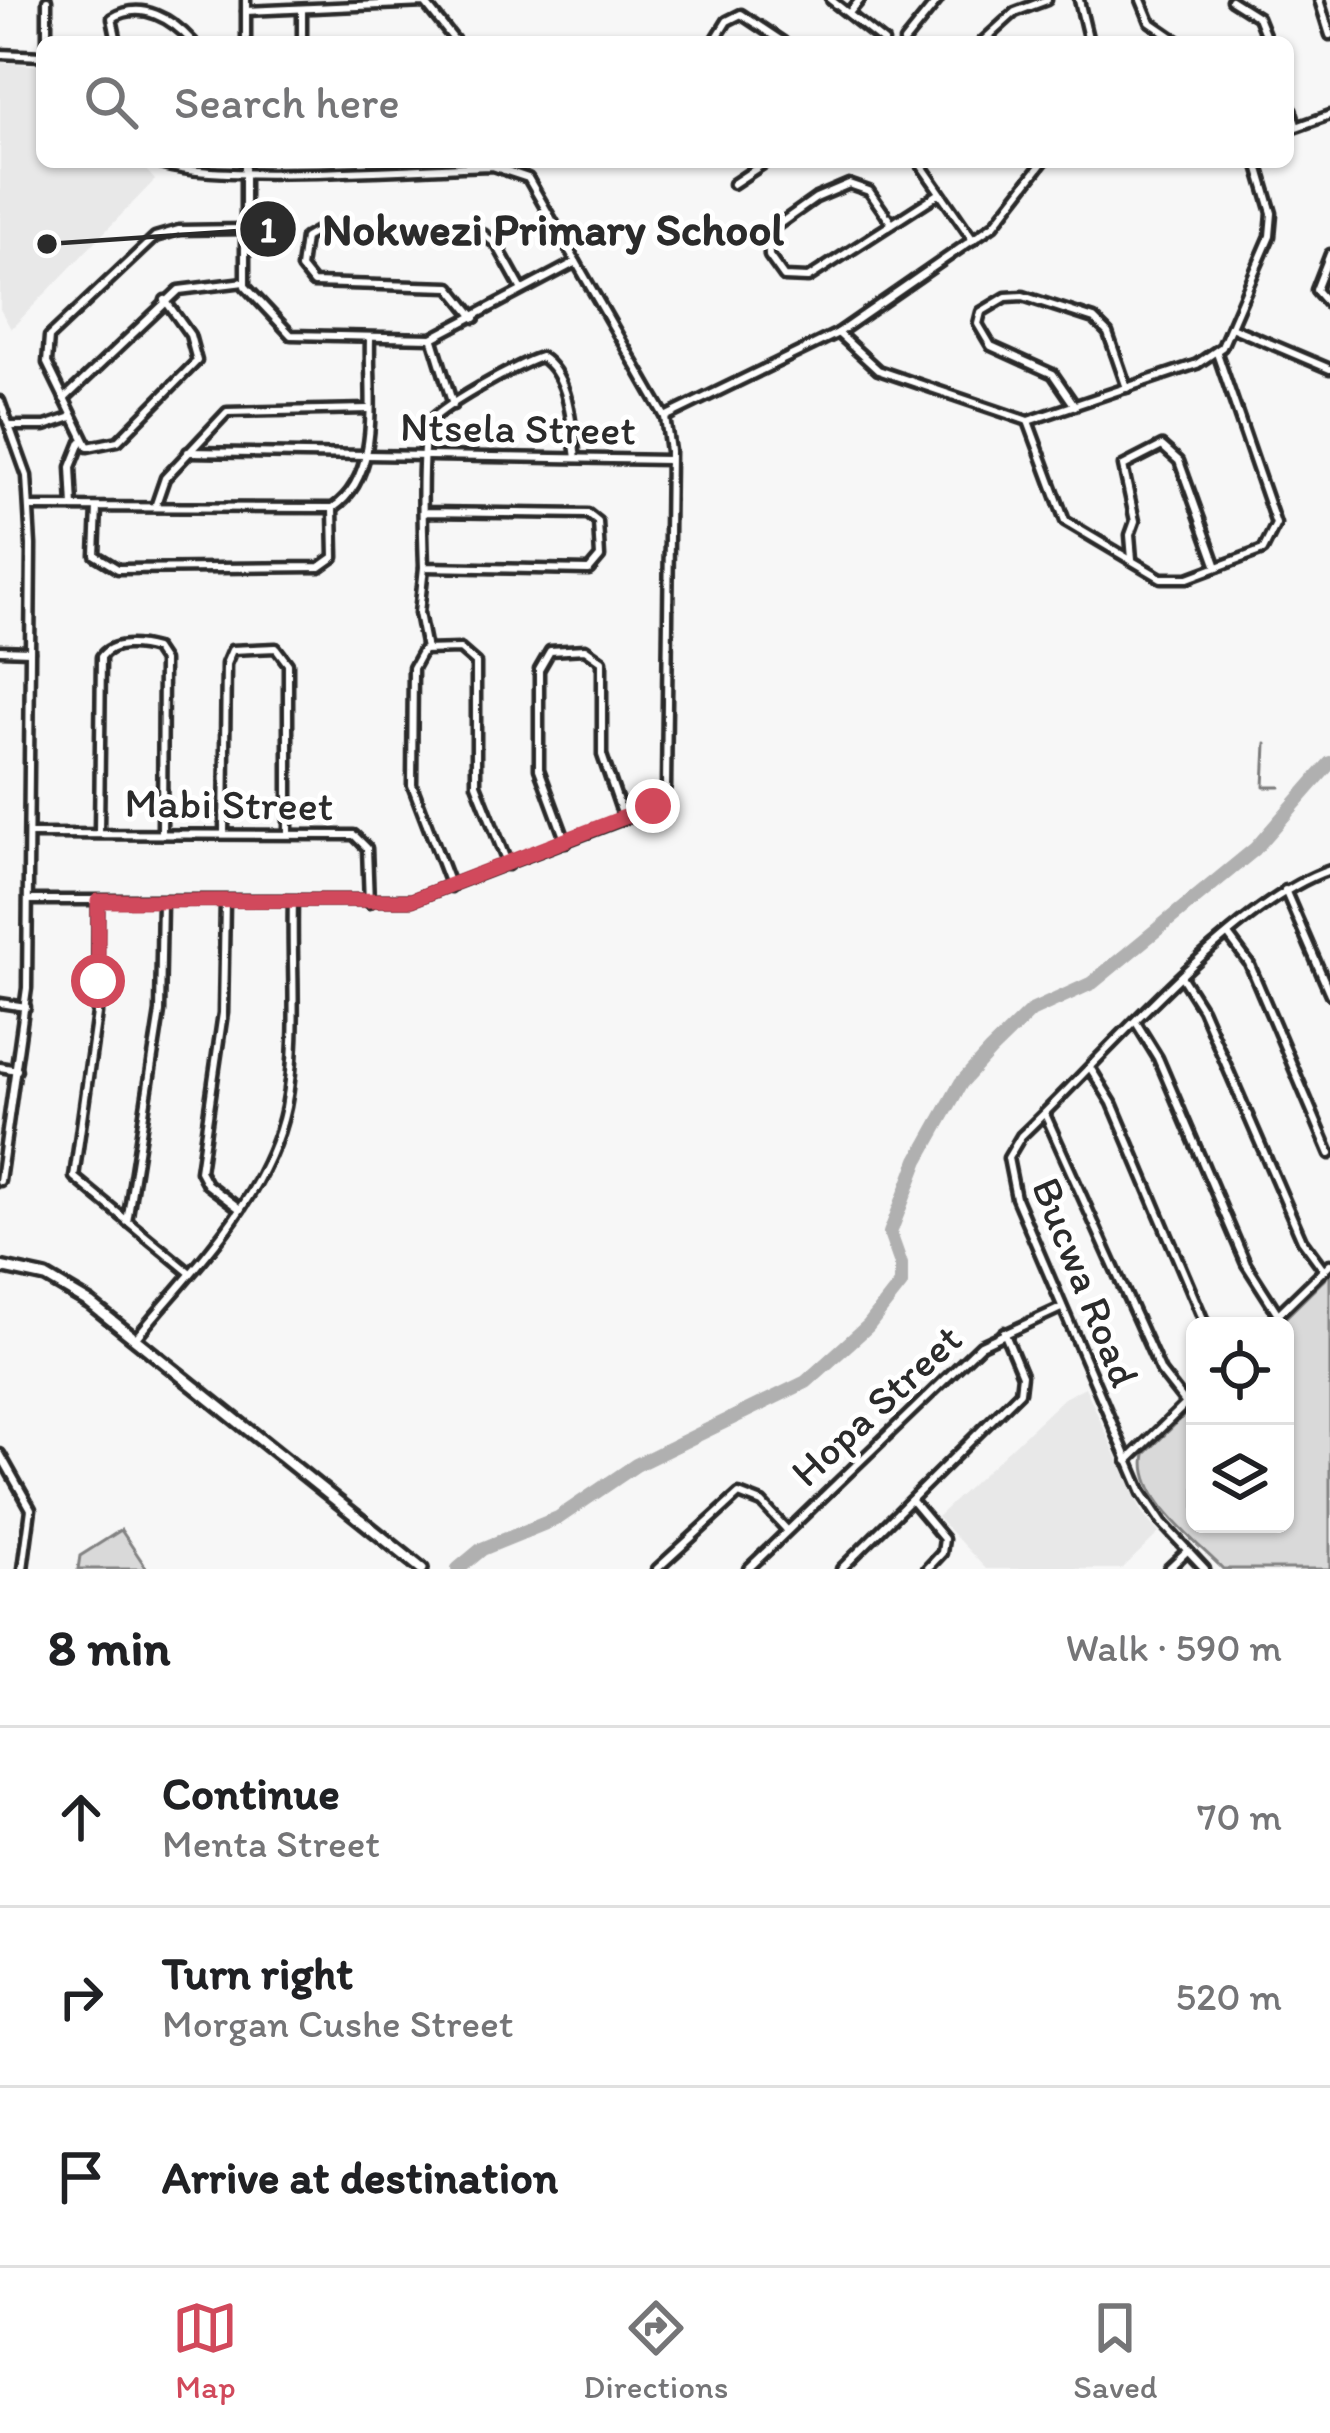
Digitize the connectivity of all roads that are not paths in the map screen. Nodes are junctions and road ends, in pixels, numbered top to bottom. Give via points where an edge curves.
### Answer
1 (47, 0) edge
2 (246, 0) edge
3 (832, 0) edge
4 (860, 0) edge
5 (938, 0) edge
6 (1047, 0) edge
7 (1078, 0) edge
8 (1141, 0) edge
9 (1231, 0) edge
10 (1319, 0) edge
11 (302, 9) junction
12 (247, 10) junction
13 (848, 14) junction
14 (1330, 35) edge
15 (47, 36) edge
16 (116, 36) edge
17 (187, 36) edge
18 (246, 36) edge
19 (302, 36) edge
20 (451, 36) edge
21 (718, 36) edge
22 (776, 36) edge
23 (876, 36) edge
24 (909, 36) edge
25 (988, 36) edge
26 (1087, 36) edge
27 (1170, 36) edge
28 (1266, 36) edge
29 (0, 53) edge
30 (36, 56) edge
31 (1330, 115) edge
32 (1294, 127) edge
33 (173, 168) edge
34 (245, 168) edge
35 (410, 168) edge
36 (510, 168) edge
37 (526, 168) edge
38 (757, 168) edge
39 (923, 168) edge
40 (1038, 168) edge
41 (1257, 168) edge
42 (245, 172) junction
43 (528, 178) junction
44 (733, 184) dead end
45 (940, 193) junction
46 (892, 224) junction
47 (244, 229) junction
48 (973, 240) junction
49 (1330, 254) edge
50 (576, 262) junction
51 (244, 282) junction
52 (522, 290) junction
53 (165, 300) junction
54 (1330, 306) edge
55 (475, 318) junction
56 (1231, 327) junction
57 (838, 333) junction
58 (370, 338) junction
59 (432, 338) junction
60 (1217, 353) junction
61 (1330, 368) edge
62 (1127, 388) junction
63 (64, 399) junction
64 (0, 401) edge
65 (453, 405) junction
66 (1075, 406) junction
67 (368, 409) junction
68 (72, 417) junction
69 (665, 417) junction
70 (1028, 421) junction
71 (6, 422) edge
72 (81, 442) junction
73 (188, 452) junction
74 (366, 456) junction
75 (428, 457) junction
76 (576, 458) junction
77 (669, 460) junction
78 (31, 507) junction
79 (74, 507) junction
80 (155, 507) junction
81 (97, 508) junction
82 (333, 508) junction
83 (424, 512) junction
84 (1132, 559) junction
85 (424, 567) junction
86 (1217, 567) junction
87 (426, 649) junction
88 (0, 650) edge
89 (30, 651) junction
90 (624, 819) junction
91 (99, 833) junction
92 (162, 834) junction
93 (224, 834) junction
94 (288, 834) junction
95 (29, 835) junction
96 (566, 842) junction
97 (508, 866) junction
98 (1330, 870) edge
99 (451, 887) junction
100 (1285, 890) junction
101 (29, 901) junction
102 (98, 901) junction
103 (224, 901) junction
104 (162, 902) junction
105 (292, 902) junction
106 (369, 903) junction
107 (1228, 935) junction
108 (1184, 979) junction
109 (1330, 994) edge
110 (0, 1003) edge
111 (26, 1006) junction
112 (1137, 1024) junction
113 (0, 1067) edge
114 (1091, 1069) junction
115 (17, 1070) junction
116 (1045, 1114) junction
117 (4, 1130) edge
118 (1330, 1154) edge
119 (0, 1181) edge
120 (240, 1209) junction
121 (127, 1222) junction
122 (0, 1264) edge
123 (1327, 1267) edge
124 (190, 1272) junction
125 (1061, 1308) junction
126 (1278, 1314) junction
127 (1203, 1317) edge
128 (1275, 1317) edge
129 (1004, 1332) junction
130 (135, 1340) junction
131 (1186, 1404) joint
132 (0, 1454) edge
133 (1127, 1461) junction
134 (912, 1501) junction
135 (788, 1530) junction
136 (1186, 1551) junction
137 (23, 1569) edge
138 (422, 1569) edge
139 (657, 1569) edge
140 (748, 1569) edge
141 (841, 1569) edge
142 (927, 1569) edge
143 (1168, 1569) edge
144 (1204, 1569) edge

1 - 15 street
2 - 12 street
3 - 13 street
4 - 13 street
5 - 24 street
6 - 25 street via 1005,18
7 - 26 street
8 - 27 street via 1150,22
9 - 28 street via 1258,16
10 - 14 street
11 - 12 street
11 - 19 street
11 - 20 street via 424,3
12 - 18 street
13 - 23 street
16 - 17 street via 112,18 136,10 164,15
21 - 22 street via 741,14
29 - 30 street
31 - 32 street
33 - 42 street
34 - 42 street
35 - 42 street
36 - 43 street
37 - 43 street
38 - 44 street
39 - 45 street
40 - 48 street
41 - 56 street via 1272,230
42 - 47 street
43 - 50 street
45 - 46 street
45 - 48 street
46 - 46 street via 865,187 848,184 780,221 768,232 767,250 784,277 800,280
47 - 51 street
47 - 63 street via 172,231 145,246 49,337 46,357
48 - 57 street
49 - 54 street via 1316,290
50 - 52 street
50 - 69 street
51 - 53 street via 186,286
51 - 58 street via 290,335
52 - 55 street
52 - 55 street via 483,234 319,230 305,238 300,264 310,282 450,287
53 - 63 street
53 - 72 street via 197,361 118,442
55 - 59 street
56 - 60 street
56 - 61 street
57 - 69 street
57 - 70 street via 878,370
58 - 59 street
58 - 67 street
59 - 65 street
60 - 62 street
60 - 86 street via 1276,524 1263,550
62 - 66 street
62 - 66 street via 1108,333 1094,320 1023,296 981,312 986,342 1054,374
63 - 68 street
64 - 71 street
65 - 75 street via 428,427
65 - 76 street via 541,357 566,397
66 - 70 street
67 - 73 street via 237,409
67 - 74 street
68 - 71 street via 45,426
68 - 72 street
69 - 77 street
70 - 84 street via 1059,515
71 - 78 street
72 - 79 street via 70,467
73 - 74 street, Ntsela Street
73 - 80 street via 165,478
74 - 75 street, Ntsela Street
74 - 82 street via 355,487
75 - 76 street, Ntsela Street
75 - 83 street
76 - 77 street, Ntsela Street
77 - 90 street via 667,780 653,806
78 - 79 street
78 - 89 street
79 - 81 street
80 - 81 street
80 - 82 street
81 - 82 street via 95,555 118,569 320,567 334,557
83 - 85 street
83 - 85 street via 588,514 600,539 598,562 584,572
84 - 86 street via 1170,581
84 - 86 street via 1136,521 1123,466 1162,446 1177,457
85 - 87 street via 419,613
87 - 97 street via 460,649 476,663 476,784
87 - 99 street via 414,658 412,785
88 - 89 street
89 - 95 street
90 - 96 street
90 - 96 street via 602,755 602,661 585,649 550,651 539,670 539,769
91 - 92 street, Mabi Street
91 - 92 street via 101,657 115,646 144,646 163,662
91 - 95 street, Mabi Street
92 - 93 street, Mabi Street
93 - 94 street, Mabi Street
93 - 94 street via 227,659 236,648 258,647 279,649 288,664
94 - 106 street, Mabi Street via 361,838
95 - 101 street
96 - 97 street
97 - 99 street
98 - 100 street, Bucwa Road
99 - 106 street
100 - 107 street, Bucwa Road
100 - 109 street
101 - 102 street
101 - 111 street
102 - 104 street
102 - 121 street via 97,1013 73,1173
103 - 104 street
103 - 105 street
103 - 120 street via 222,1025 200,1171
104 - 121 street via 160,1012
105 - 106 street
105 - 120 street via 287,1101 263,1172
107 - 108 street, Bucwa Road
107 - 118 street via 1249,963
108 - 112 street, Bucwa Road
108 - 123 street via 1302,1240
110 - 111 street
111 - 115 street
112 - 114 street, Bucwa Road
112 - 126 street via 1252,1278
113 - 115 street
114 - 116 street, Bucwa Road
114 - 127 street
115 - 117 street
116 - 125 street, Bucwa Road via 1014,1146 1008,1168
116 - 131 street via 1160,1372
117 - 119 street
120 - 124 street
121 - 124 street
122 - 130 street via 62,1285
123 - 126 street
124 - 130 street
125 - 129 street, Hopa Street
125 - 133 street, Bucwa Road
126 - 128 street
129 - 134 street via 1022,1375 1020,1391
129 - 135 street, Hopa Street via 973,1351
130 - 138 street
131 - 133 street
132 - 137 street via 31,1509
133 - 136 street, Bucwa Road via 1149,1506
134 - 141 street
134 - 142 street via 944,1539
135 - 139 street via 739,1494
135 - 140 street, Hopa Street
136 - 143 street
136 - 144 street, Bucwa Road

